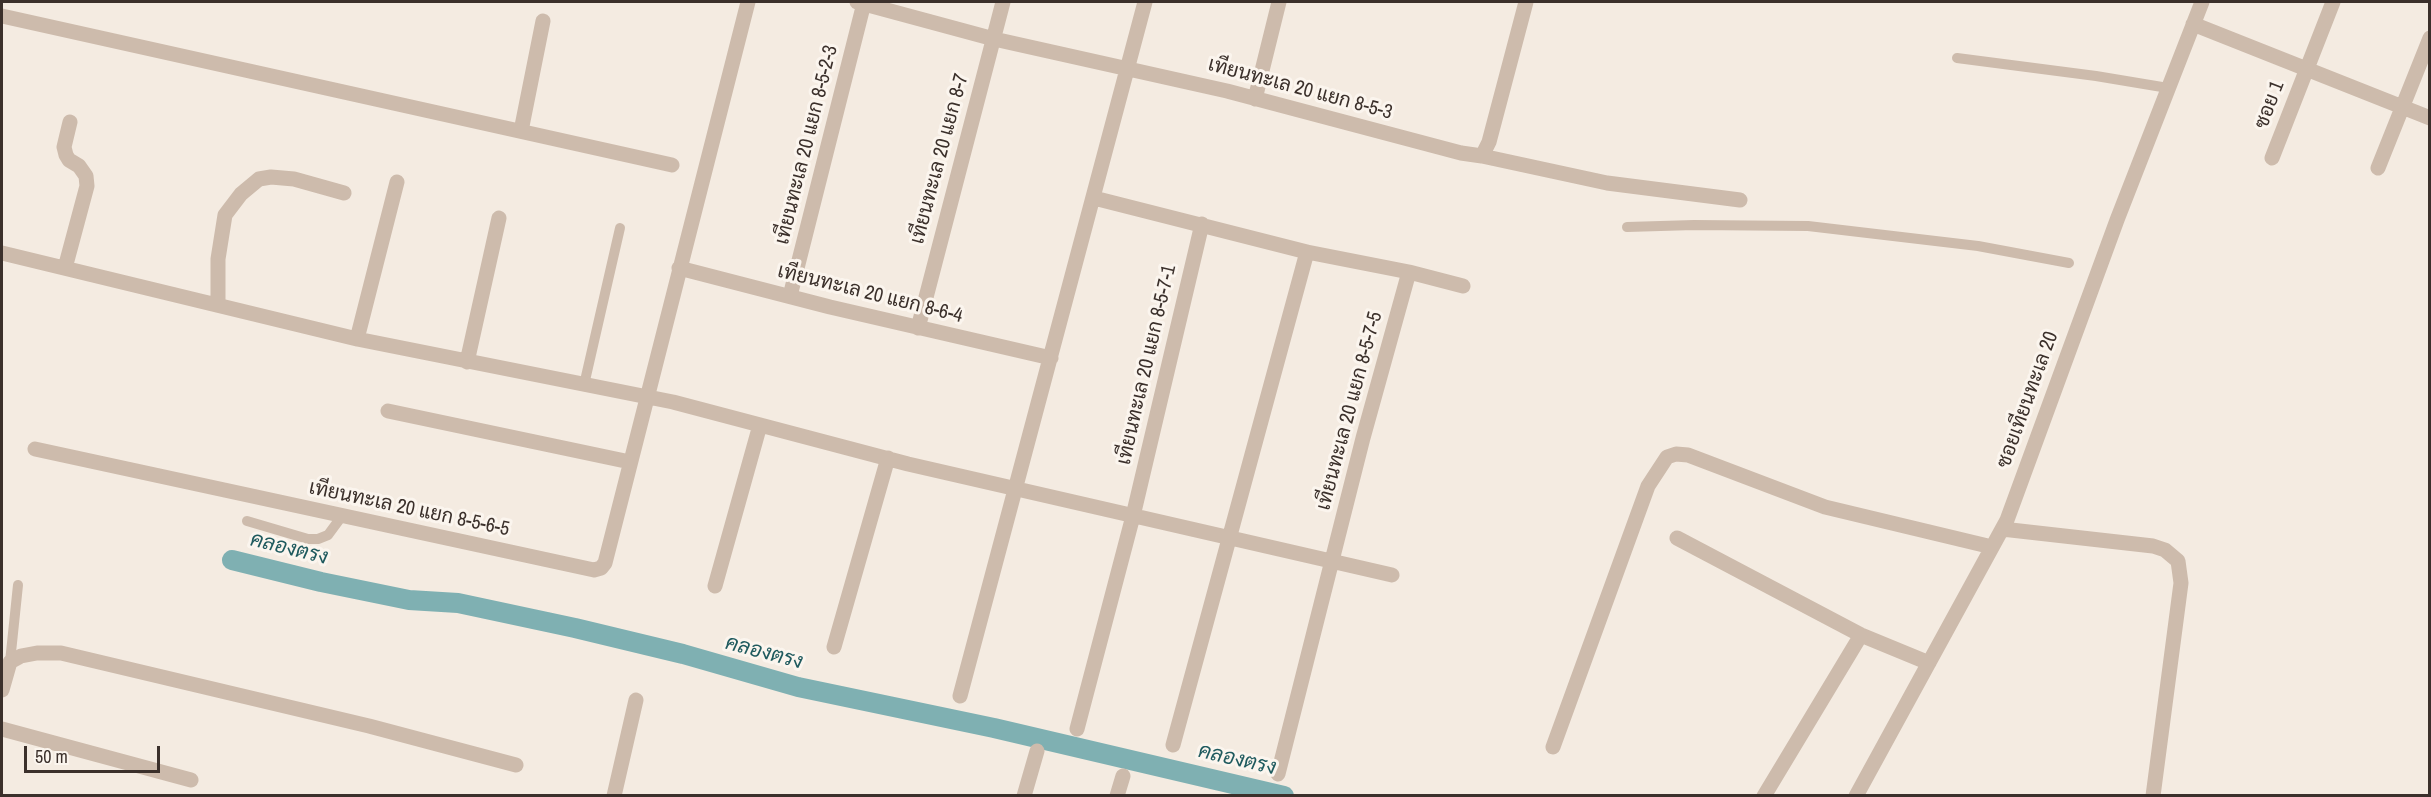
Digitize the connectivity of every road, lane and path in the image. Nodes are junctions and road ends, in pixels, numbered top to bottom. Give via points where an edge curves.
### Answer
1 (747, 2) edge
2 (861, 2) edge
3 (1003, 2) edge
4 (1145, 2) edge
5 (1279, 2) edge
6 (1526, 2) edge
7 (2202, 2) edge
8 (2333, 2) edge
9 (2, 16) edge
10 (543, 21) dead end
11 (2193, 24) junction
12 (2430, 38) edge
13 (994, 39) junction
14 (1957, 58) dead end
15 (1128, 68) junction
16 (2307, 68) junction
17 (2168, 88) junction
18 (1256, 99) junction
19 (2401, 108) junction
20 (2430, 118) edge
21 (70, 122) dead end
22 (521, 131) junction
23 (1482, 156) junction
24 (2272, 158) dead end
25 (672, 165) dead end
26 (2378, 168) dead end
27 (397, 182) dead end
28 (344, 193) dead end
29 (1094, 198) junction
30 (1740, 200) dead end
31 (499, 218) dead end
32 (1202, 224) junction
33 (1627, 227) dead end
34 (620, 228) dead end
35 (1307, 252) junction
36 (2, 253) edge
37 (2069, 263) dead end
38 (65, 268) junction
39 (679, 268) junction
40 (1409, 272) junction
41 (1463, 286) dead end
42 (790, 297) junction
43 (218, 305) junction
44 (918, 328) junction
45 (357, 339) junction
46 (1051, 358) junction
47 (467, 362) junction
48 (584, 385) junction
49 (646, 397) junction
50 (388, 411) dead end
51 (760, 425) junction
52 (35, 449) dead end
53 (888, 459) junction
54 (630, 462) junction
55 (1017, 489) junction
56 (342, 516) junction
57 (1133, 516) junction
58 (247, 521) dead end
59 (2002, 529) junction
60 (1230, 538) junction
61 (1677, 538) dead end
62 (1992, 547) junction
63 (1332, 562) junction
64 (1392, 575) dead end
65 (18, 585) dead end
66 (715, 586) dead end
67 (1861, 635) junction
68 (834, 647) dead end
69 (10, 662) junction
70 (1929, 663) junction
71 (2, 690) edge
72 (960, 696) dead end
73 (636, 700) dead end
74 (2, 729) edge
75 (1077, 729) dead end
76 (1173, 745) dead end
77 (1553, 747) dead end
78 (1037, 751) dead end
79 (516, 765) dead end
80 (1278, 774) dead end
81 (1124, 776) dead end
82 (191, 780) dead end
83 (614, 795) edge
84 (1024, 795) edge
85 (1117, 795) edge
86 (1764, 795) edge
87 (1856, 795) edge
88 (2153, 795) edge

1 - 39 street, เทียนทะเล 20 แยก 8-5-6-5
2 - 13 street, เทียนทะเล 20 แยก 8-5-3
2 - 42 street, เทียนทะเล 20 แยก 8-5-2-3
3 - 13 street, เทียนทะเล 20 แยก 8-7
4 - 15 street
5 - 18 street
6 - 23 street
7 - 11 street, ซอยเทียนทะเล 20
8 - 16 street, ซอย 1
9 - 22 street
10 - 22 street
11 - 16 street
11 - 17 street, ซอยเทียนทะเล 20
12 - 19 street
13 - 15 street, เทียนทะเล 20 แยก 8-5-3
13 - 44 street, เทียนทะเล 20 แยก 8-7
14 - 17 lane
15 - 18 street, เทียนทะเล 20 แยก 8-5-3
15 - 29 street
16 - 19 street
16 - 24 street, ซอย 1
17 - 59 street, ซอยเทียนทะเล 20 via 2096,267
18 - 23 street, เทียนทะเล 20 แยก 8-5-3
19 - 20 street
19 - 26 street
21 - 38 street via 66,155 86,176 87,186
22 - 25 street
23 - 30 street, เทียนทะเล 20 แยก 8-5-3 via 1607,183
27 - 45 street
28 - 43 street via 271,177 259,179 241,194 225,215 218,260
29 - 32 street
29 - 46 street
31 - 47 street
32 - 35 street
32 - 57 street, เทียนทะเล 20 แยก 8-5-7-1
33 - 37 lane via 1808,226 1978,246
34 - 48 lane
35 - 40 street
35 - 60 street
36 - 38 street
38 - 43 street
39 - 42 street, เทียนทะเล 20 แยก 8-6-4
39 - 49 street, เทียนทะเล 20 แยก 8-5-6-5
40 - 41 street
40 - 63 street, เทียนทะเล 20 แยก 8-5-7-5
42 - 44 street, เทียนทะเล 20 แยก 8-6-4
43 - 45 street
44 - 46 street, เทียนทะเล 20 แยก 8-6-4
45 - 47 street
46 - 55 street
47 - 48 street
48 - 49 street
49 - 51 street
49 - 54 street, เทียนทะเล 20 แยก 8-5-6-5
50 - 54 street
51 - 53 street
51 - 66 street
52 - 56 street, เทียนทะเล 20 แยก 8-5-6-5
53 - 55 street
53 - 68 street
54 - 56 street, เทียนทะเล 20 แยก 8-5-6-5 via 605,563 594,570
55 - 57 street
55 - 72 street
56 - 58 lane via 327,535 308,539
57 - 60 street
57 - 75 street, เทียนทะเล 20 แยก 8-5-7-1
59 - 62 street, ซอยเทียนทะเล 20
59 - 88 street via 2153,546 2178,561 2181,583
60 - 63 street
60 - 76 street
61 - 67 street
62 - 70 street, ซอยเทียนทะเล 20
62 - 77 street via 1825,507 1688,455 1667,457 1648,486
63 - 64 street
63 - 80 street, เทียนทะเล 20 แยก 8-5-7-5
65 - 69 lane
67 - 70 street
67 - 86 street
69 - 71 street
69 - 79 street via 37,653 61,653
70 - 87 street, ซอยเทียนทะเล 20
73 - 83 street
74 - 82 street
78 - 84 street
81 - 85 street

